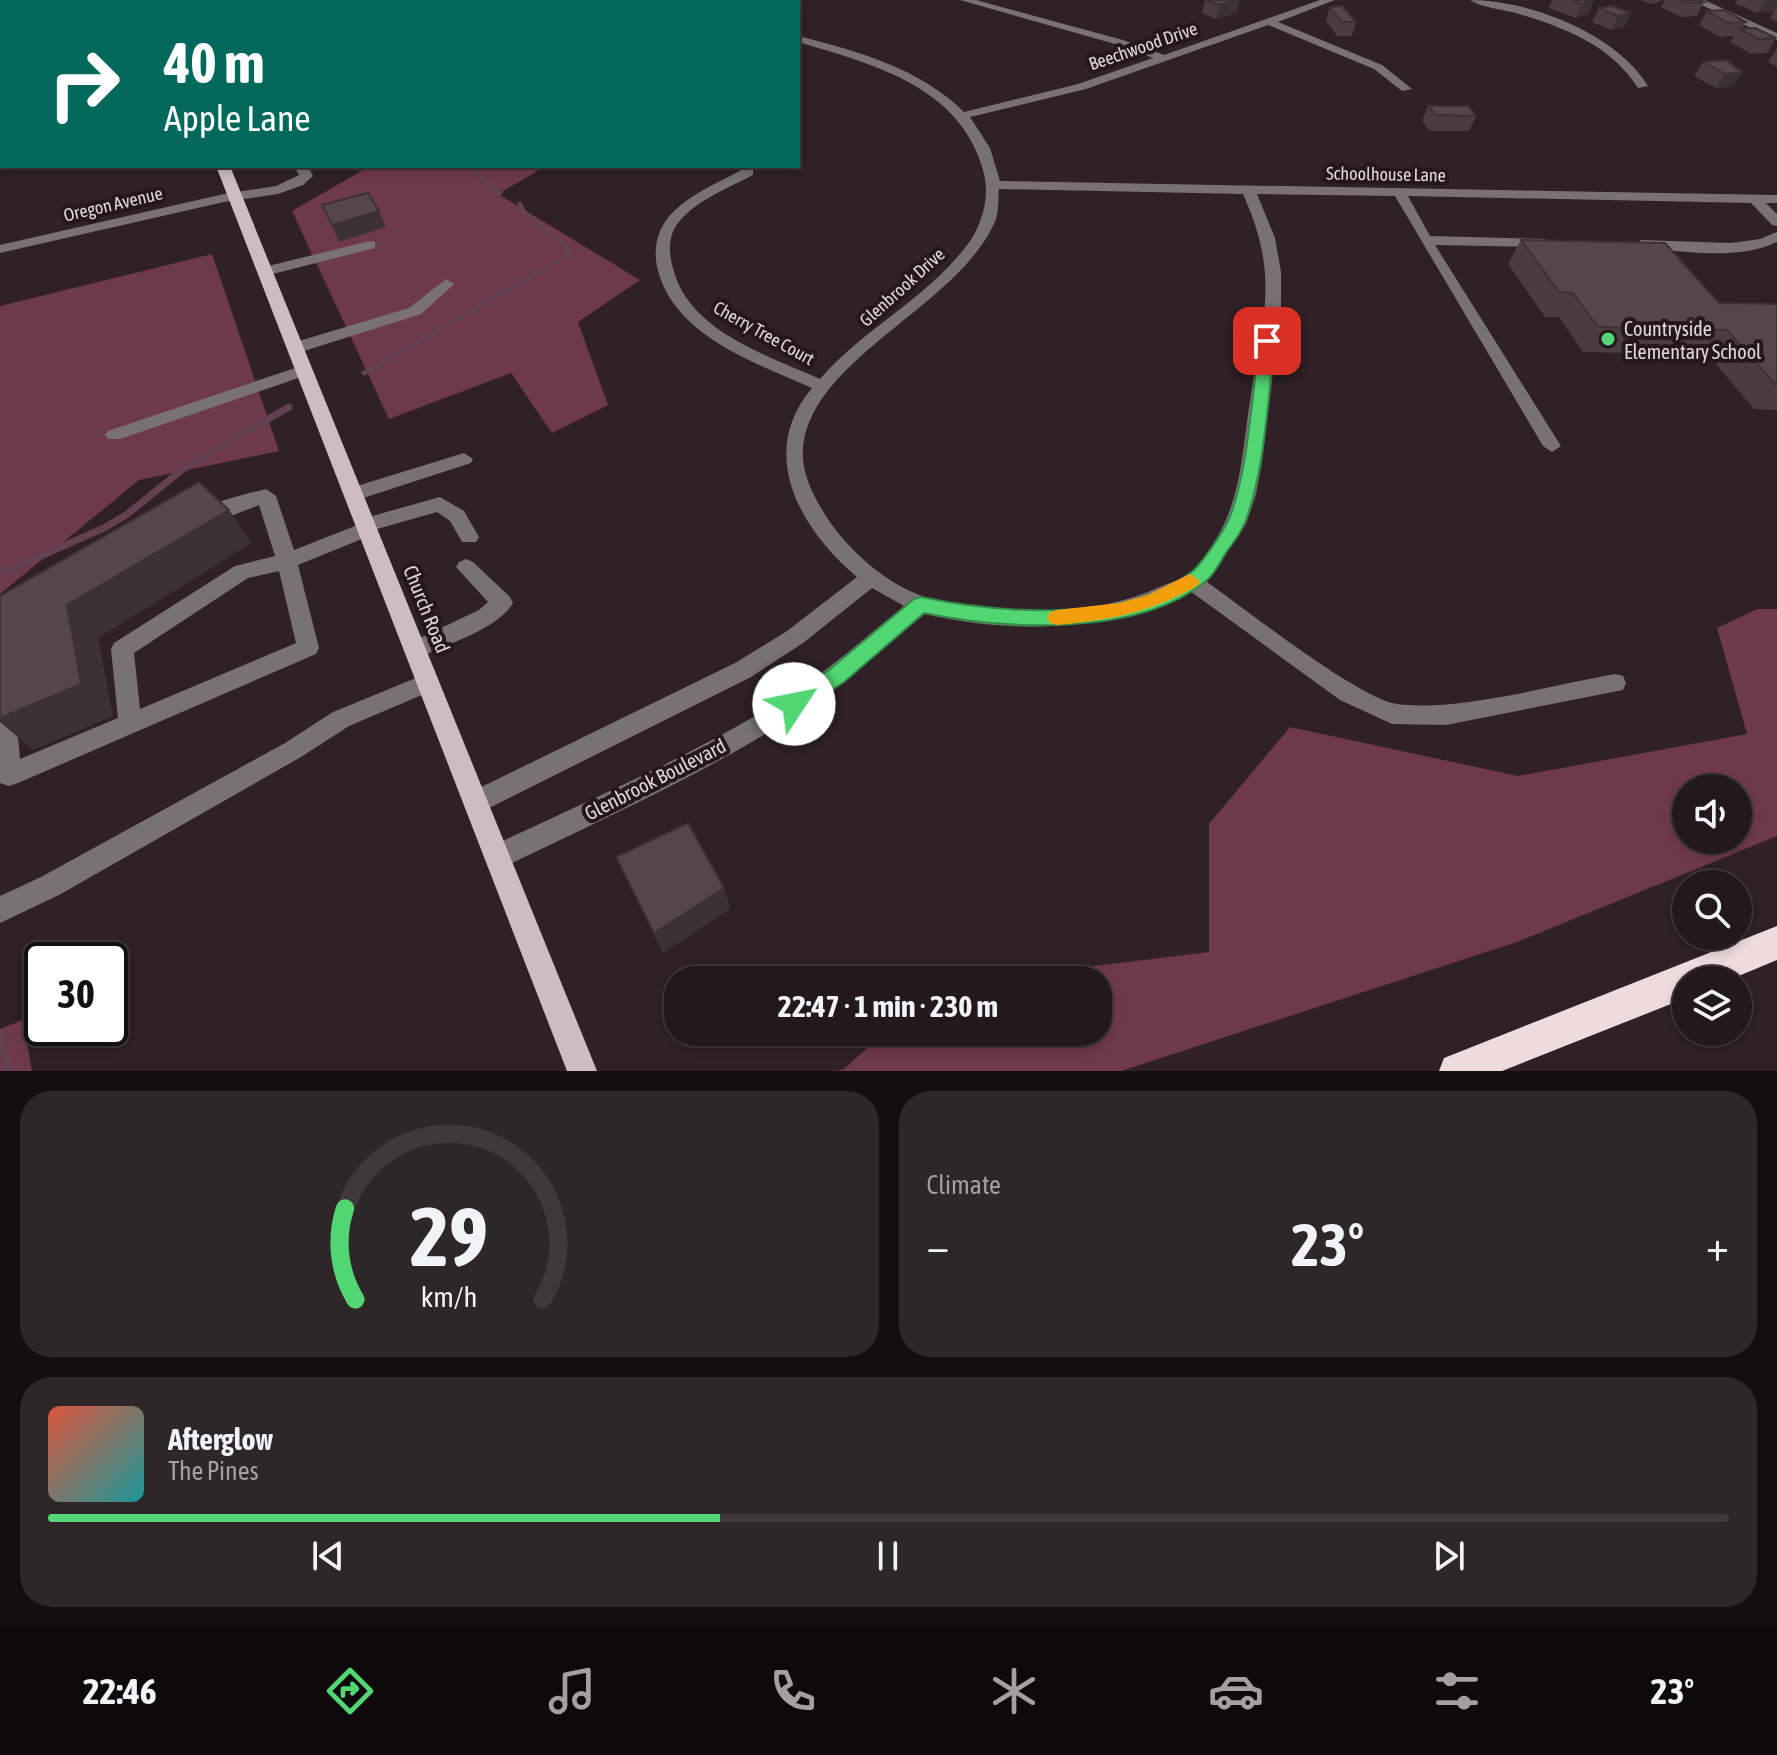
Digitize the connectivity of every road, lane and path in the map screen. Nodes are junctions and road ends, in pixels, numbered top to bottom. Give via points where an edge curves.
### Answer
1 (965, 0) edge
2 (1330, 0) edge
3 (1475, 0) edge
4 (1696, 0) edge
5 (1269, 22) junction
6 (1777, 37) edge
7 (800, 40) edge
8 (1165, 59) junction
9 (1642, 86) dead end
10 (1406, 89) dead end
11 (965, 115) junction
12 (224, 168) edge
13 (302, 168) edge
14 (748, 172) dead end
15 (994, 185) junction
16 (1248, 190) junction
17 (1399, 192) junction
18 (235, 195) junction
19 (1755, 199) junction
20 (1777, 199) edge
21 (1777, 222) edge
22 (1777, 236) edge
23 (1425, 240) junction
24 (1556, 243) edge
25 (1619, 244) edge
26 (370, 245) dead end
27 (0, 249) edge
28 (265, 271) junction
29 (446, 284) dead end
30 (295, 348) junction
31 (304, 370) junction
32 (821, 386) junction
33 (114, 435) dead end
34 (1552, 446) dead end
35 (464, 459) dead end
36 (354, 494) junction
37 (366, 527) junction
38 (189, 528) edge
39 (469, 537) dead end
40 (287, 561) junction
41 (466, 567) dead end
42 (873, 576) junction
43 (1191, 581) junction
44 (921, 605) junction
45 (415, 650) junction
46 (0, 656) edge
47 (428, 682) junction
48 (1615, 683) dead end
49 (130, 724) junction
50 (476, 802) junction
51 (497, 857) junction
52 (0, 910) edge
53 (1777, 943) edge
54 (1723, 966) edge
55 (1672, 987) edge
56 (582, 1071) edge
57 (1457, 1071) edge

1 - 8 street
2 - 5 street, Beechwood Drive
3 - 9 street via 1547,20 1587,38 1628,64
4 - 6 street
5 - 8 street, Beechwood Drive
5 - 10 street via 1378,67
7 - 11 street, Glenbrook Drive via 903,75
8 - 11 street, Beechwood Drive via 1082,87
11 - 15 street, Glenbrook Drive via 985,148
12 - 18 main road, Church Road
13 - 18 street, Oregon Avenue via 306,176 295,183
14 - 32 street, Cherry Tree Court via 691,204 671,223 662,254 670,285 680,306 729,341
15 - 16 street, Schoolhouse Lane
15 - 32 street, Glenbrook Drive via 989,219 964,258
16 - 17 street, Schoolhouse Lane
16 - 43 street via 1272,252 1273,280 1248,482 1236,523 1201,575
17 - 19 street, Schoolhouse Lane
17 - 23 street
18 - 27 street, Oregon Avenue
18 - 28 main road, Church Road
19 - 20 street, Schoolhouse Lane
19 - 21 street
22 - 25 street via 1743,246
23 - 24 street
23 - 34 street
26 - 28 street
28 - 30 main road, Church Road
29 - 30 street via 415,311
30 - 31 main road, Church Road
31 - 33 street
31 - 36 main road, Church Road
32 - 42 street, Glenbrook Drive via 796,433 795,472 825,531
35 - 36 street
36 - 37 main road, Church Road
37 - 39 street via 440,504 457,516
37 - 40 street
37 - 45 main road, Church Road
38 - 40 street via 216,512 266,496
40 - 49 street via 242,572 122,649
40 - 49 street via 308,648
41 - 45 street via 502,603 487,616
42 - 44 street, Glenbrook Drive
42 - 50 street via 795,637 733,676
43 - 44 street, Glenbrook Drive via 1154,601 1042,620
43 - 48 street via 1348,693 1392,714 1446,715
44 - 51 street, Glenbrook Boulevard via 794,704 682,767
45 - 47 main road, Church Road
46 - 49 street via 9,775
47 - 50 main road, Church Road
47 - 52 street via 341,719
50 - 51 main road, Church Road
51 - 56 main road, Church Road
53 - 54 highway
55 - 57 highway

